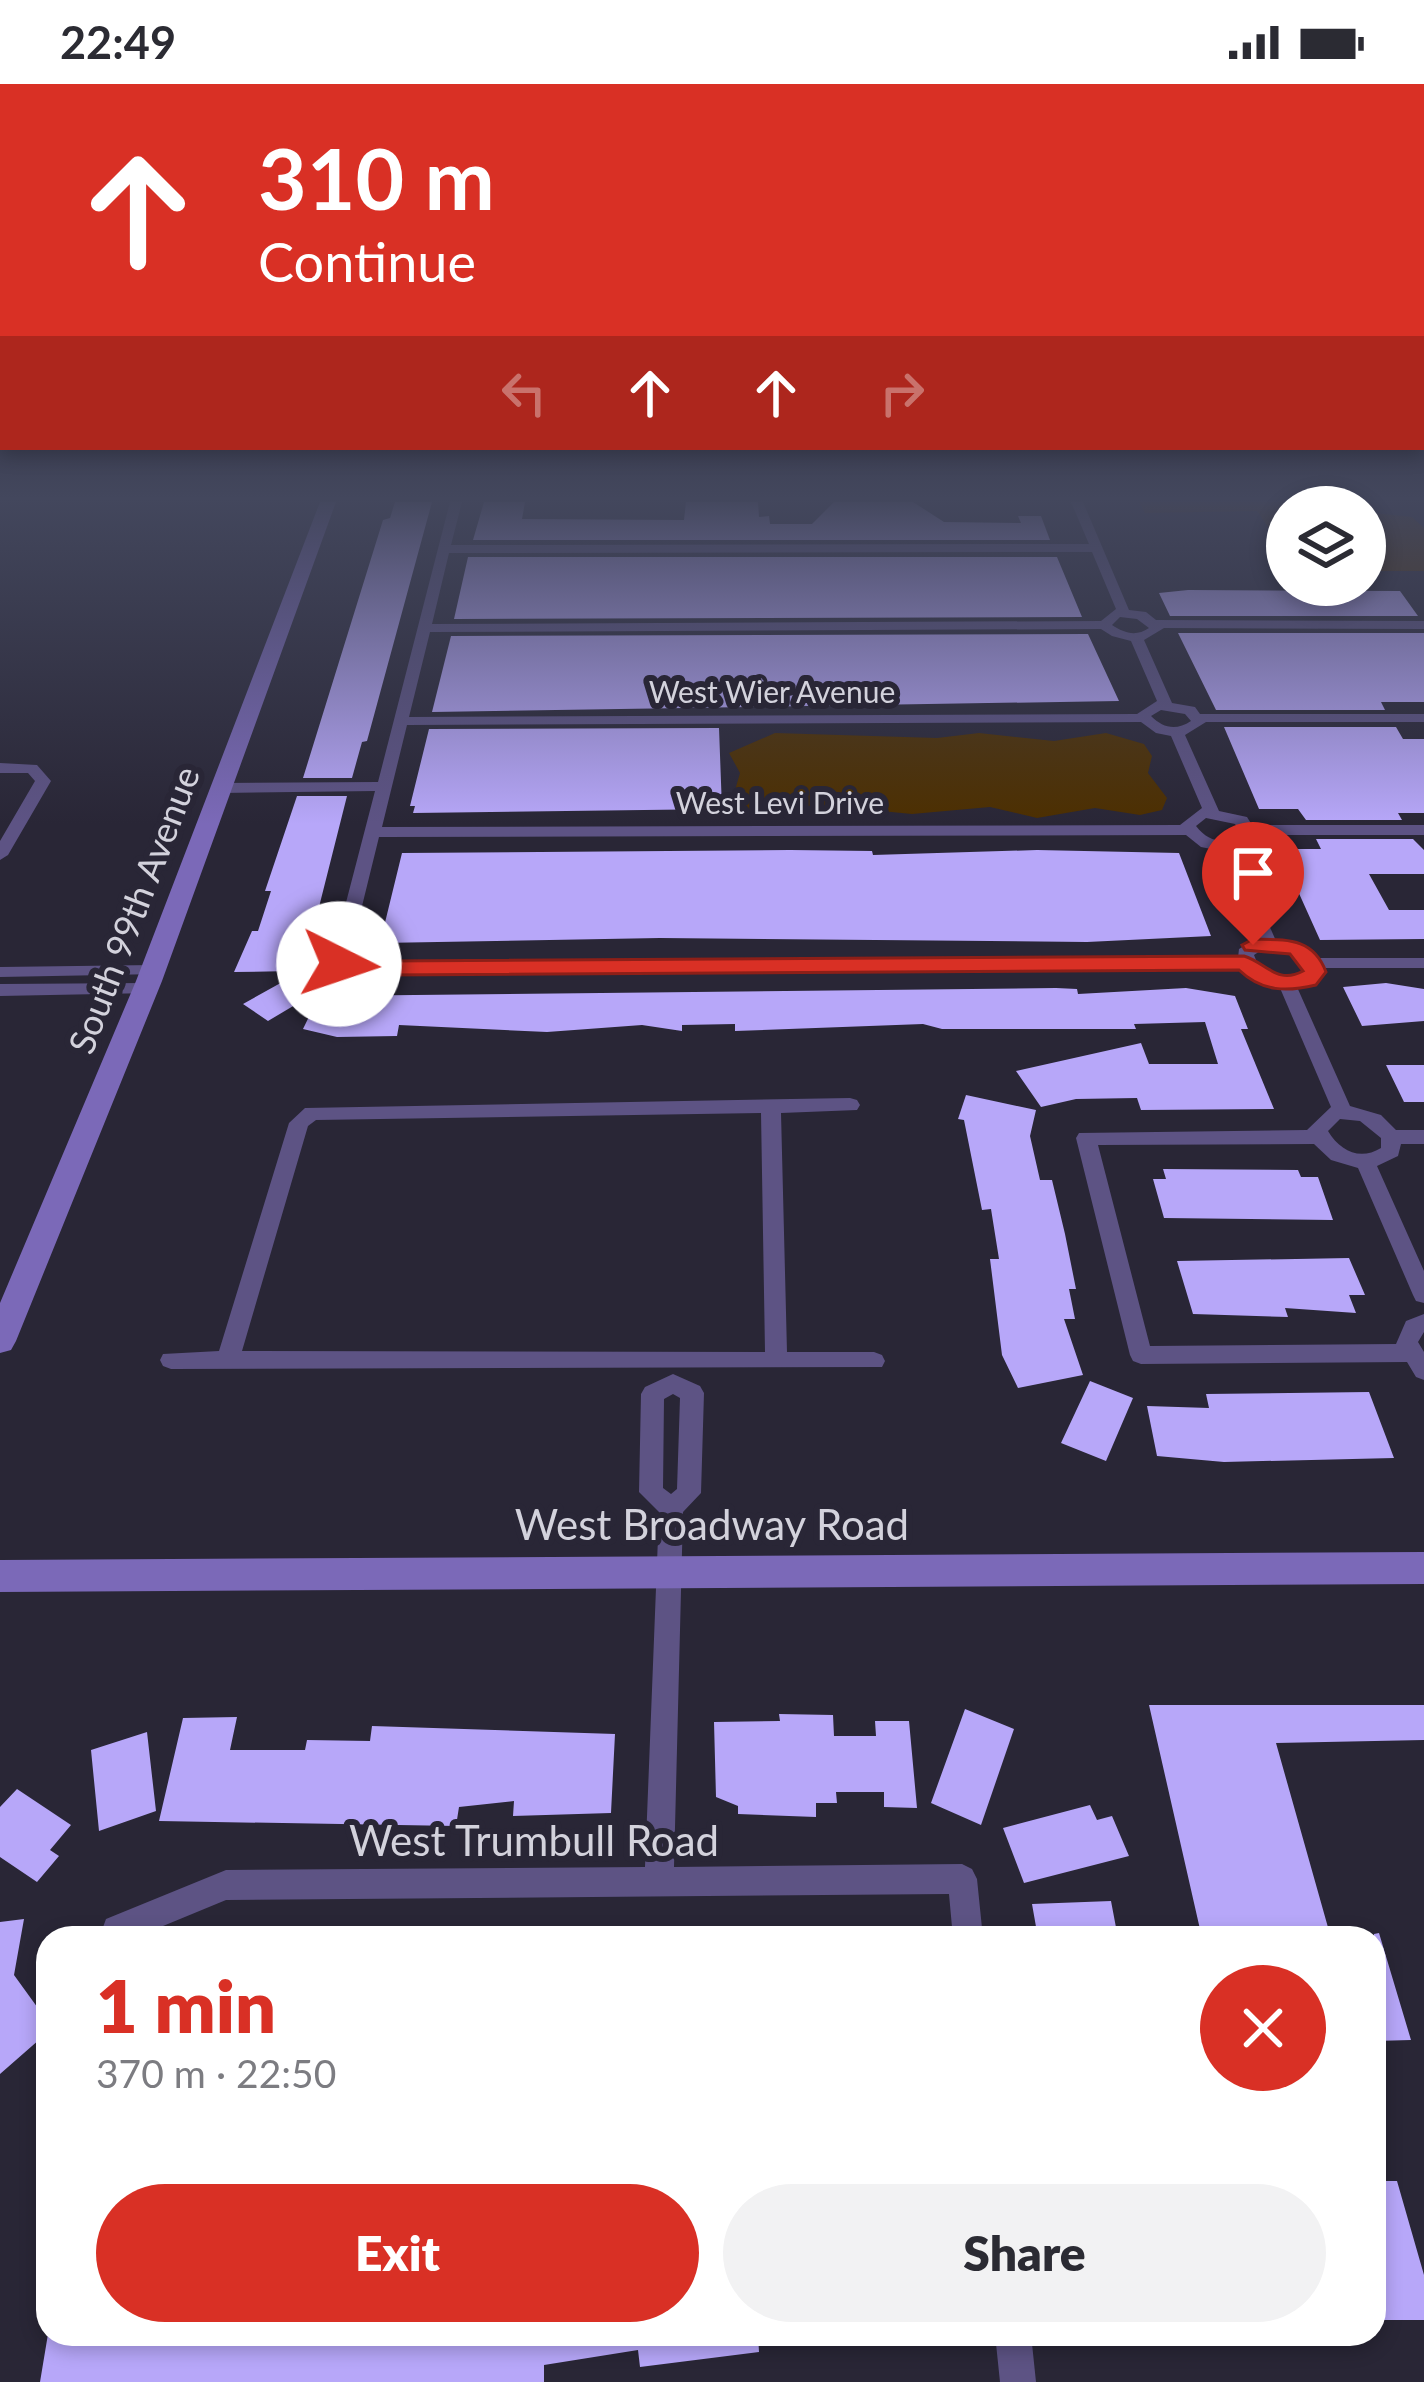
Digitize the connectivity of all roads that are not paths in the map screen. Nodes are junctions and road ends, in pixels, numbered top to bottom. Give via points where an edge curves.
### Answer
1 (288, 609) edge
2 (429, 609) edge
3 (1122, 609) edge
4 (1124, 613) junction
5 (1157, 624) junction
6 (1104, 625) junction
7 (1424, 625) edge
8 (424, 628) junction
9 (1136, 637) junction
10 (1165, 704) junction
11 (1144, 718) junction
12 (1198, 718) junction
13 (1424, 718) edge
14 (401, 721) junction
15 (1177, 732) junction
16 (0, 768) edge
17 (384, 786) junction
18 (220, 788) junction
19 (1212, 813) junction
20 (1189, 830) junction
21 (1251, 830) junction
22 (1424, 830) edge
23 (372, 832) junction
24 (1227, 847) junction
25 (0, 855) edge
26 (1268, 942) junction
27 (1244, 963) junction
28 (1313, 963) junction
29 (1424, 963) edge
30 (0, 972) edge
31 (149, 980) junction
32 (1287, 984) junction
33 (0, 990) edge
34 (850, 1105) dead end
35 (771, 1106) junction
36 (1343, 1112) junction
37 (1319, 1137) junction
38 (1391, 1137) junction
39 (1424, 1137) edge
40 (1365, 1162) junction
41 (1424, 1295) edge
42 (1424, 1323) edge
43 (0, 1341) edge
44 (229, 1359) junction
45 (171, 1360) dead end
46 (776, 1360) junction
47 (874, 1361) dead end
48 (1416, 1362) edge
49 (673, 1371) junction
50 (671, 1508) junction
51 (1424, 1568) edge
52 (668, 1570) junction
53 (0, 1576) edge
54 (659, 1883) junction
55 (127, 1926) edge
56 (967, 1926) edge
57 (1014, 2346) edge
58 (1018, 2382) edge

1 - 18 main road, South 99th Avenue
2 - 8 street
3 - 4 street
4 - 5 street
4 - 6 street
5 - 7 street
5 - 9 street
6 - 8 street
6 - 9 street
8 - 14 street
9 - 10 street
10 - 11 street
10 - 12 street
11 - 14 street, West Wier Avenue
11 - 15 street
12 - 13 street
12 - 15 street
14 - 17 street
15 - 19 street
16 - 25 street via 32,768 43,781
17 - 18 street
17 - 23 street
18 - 31 main road, South 99th Avenue
19 - 20 street via 1195,816
19 - 21 street
20 - 23 street, West Levi Drive
20 - 24 street
21 - 22 street
21 - 24 street via 1248,841
23 - 27 street via 339,964
24 - 26 street
26 - 27 street via 1248,949
26 - 28 street via 1296,947
27 - 32 street via 1260,978
28 - 29 street
28 - 32 street via 1308,980
30 - 31 street
31 - 33 street
31 - 43 main road, South 99th Avenue
32 - 36 street
34 - 35 street
35 - 44 street via 312,1113 299,1123
35 - 46 street
36 - 37 street via 1319,1122
36 - 38 street via 1369,1117
37 - 40 street via 1333,1153
37 - 48 street via 1086,1138 1141,1354
38 - 39 street
38 - 40 street via 1386,1157
40 - 41 street
42 - 48 street via 1408,1334
44 - 45 street
44 - 49 street
46 - 47 street
46 - 49 street
49 - 50 street via 692,1393 689,1493
49 - 50 street via 653,1394 651,1473 651,1492
50 - 52 street
51 - 52 main road, West Broadway Road
52 - 53 main road, West Broadway Road
52 - 54 street
54 - 55 street, West Trumbull Road via 226,1885
54 - 56 street, West Trumbull Road via 962,1880
57 - 58 street

